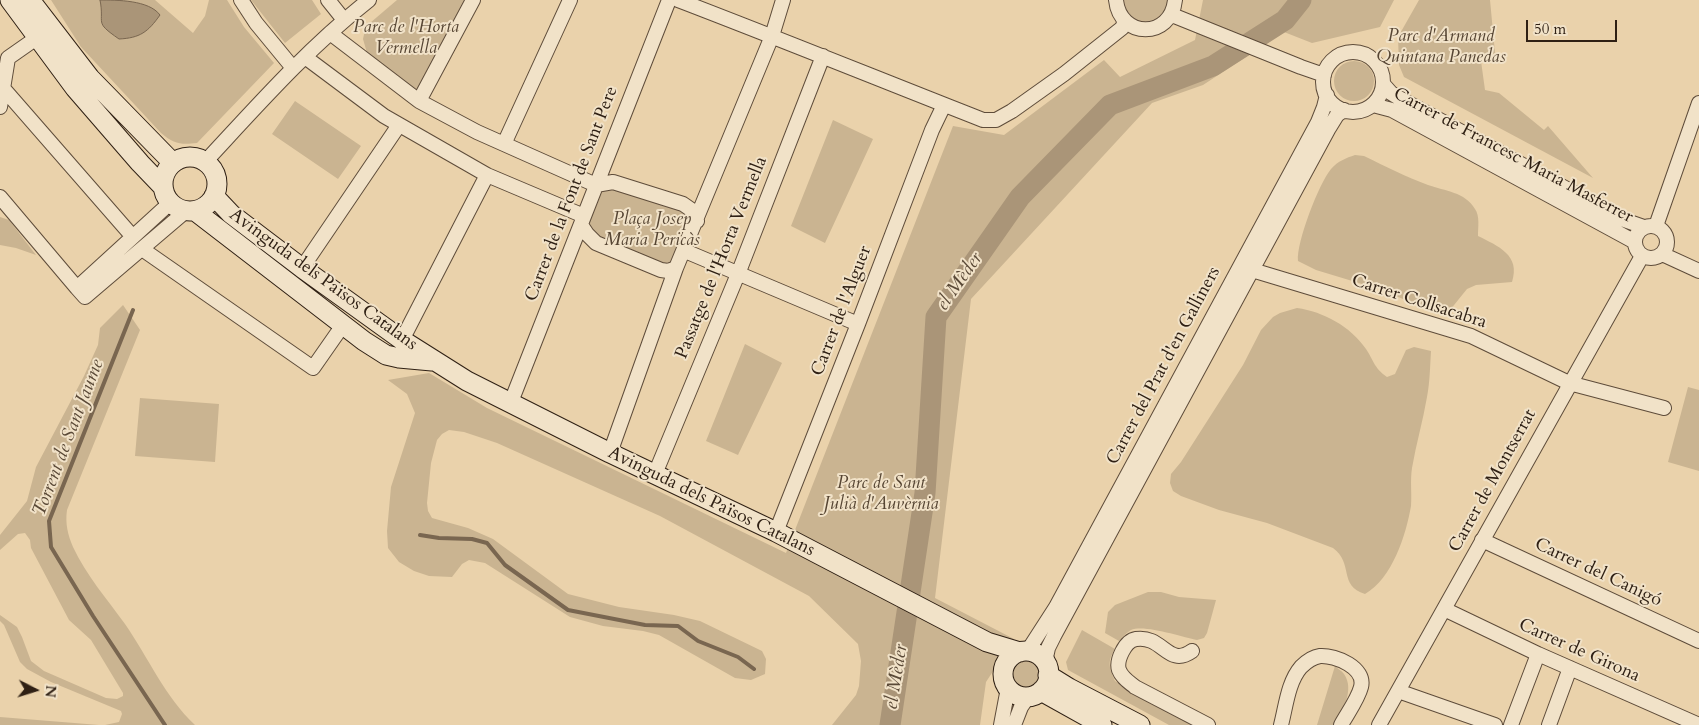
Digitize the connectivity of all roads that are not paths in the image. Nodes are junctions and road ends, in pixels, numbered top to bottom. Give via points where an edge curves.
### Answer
1 (10, 0) edge
2 (30, 0) edge
3 (241, 0) edge
4 (328, 0) edge
5 (369, 0) edge
6 (473, 0) edge
7 (570, 0) edge
8 (669, 0) edge
9 (678, 0) edge
10 (783, 0) edge
11 (1116, 0) edge
12 (1176, 0) edge
13 (1172, 15) junction
14 (344, 20) junction
15 (1125, 22) junction
16 (330, 33) junction
17 (772, 36) junction
18 (38, 37) junction
19 (823, 56) junction
20 (305, 57) junction
21 (293, 68) junction
22 (1324, 75) junction
23 (1383, 84) junction
24 (3, 88) junction
25 (1327, 95) junction
26 (419, 101) junction
27 (1699, 103) edge
28 (944, 105) junction
29 (1373, 105) junction
30 (0, 107) edge
31 (1344, 110) junction
32 (400, 125) junction
33 (504, 144) junction
34 (205, 162) junction
35 (173, 163) junction
36 (486, 175) junction
37 (596, 185) junction
38 (214, 196) junction
39 (0, 197) edge
40 (178, 203) junction
41 (582, 221) junction
42 (697, 221) junction
43 (1650, 227) junction
44 (133, 237) junction
45 (1635, 242) junction
46 (142, 249) junction
47 (685, 251) junction
48 (1662, 254) junction
49 (1642, 256) junction
50 (302, 268) junction
51 (676, 268) junction
52 (1252, 270) junction
53 (1699, 271) edge
54 (738, 274) junction
55 (77, 288) junction
56 (858, 324) junction
57 (343, 325) junction
58 (402, 340) junction
59 (435, 362) junction
60 (1569, 383) junction
61 (511, 402) junction
62 (1664, 408) dead end
63 (610, 452) junction
64 (655, 474) junction
65 (776, 532) junction
66 (1482, 540) junction
67 (1444, 609) junction
68 (1699, 641) edge
69 (987, 642) junction
70 (1192, 651) dead end
71 (1023, 652) junction
72 (1538, 654) junction
73 (1004, 668) junction
74 (1570, 668) junction
75 (1040, 681) junction
76 (1008, 688) junction
77 (1398, 691) junction
78 (1001, 725) edge
79 (1014, 725) edge
80 (1102, 725) edge
81 (1140, 725) edge
82 (1208, 725) edge
83 (1281, 725) edge
84 (1342, 725) edge
85 (1378, 725) edge
86 (1495, 725) edge
87 (1511, 725) edge
88 (1549, 725) edge
89 (1699, 725) edge

1 - 18 street, Avinguda dels Països Catalans
2 - 35 street via 90,78
3 - 21 street
4 - 14 street
5 - 14 street
6 - 26 street
7 - 33 street
8 - 37 street, Carrer de la Font de Sant Pere
9 - 17 street
10 - 17 street
11 - 15 street
12 - 13 street
13 - 15 street via 1166,22 1150,29 1132,27
13 - 22 street
14 - 16 street
15 - 28 street via 1122,28 1064,74 1002,117 982,120
16 - 20 street
16 - 26 street
17 - 19 street
17 - 42 street
18 - 24 street via 8,58
18 - 40 street, Avinguda dels Països Catalans via 75,88
19 - 28 street
19 - 54 street, Passatge de l'Horta Vermella
20 - 21 street
20 - 32 street
21 - 34 street
22 - 23 street via 1335,58 1355,52 1376,62
22 - 25 street
23 - 29 street
23 - 43 street, Carrer de Francesc Maria Masferrer via 1399,98 1624,220
24 - 30 street
24 - 44 street
25 - 31 street
25 - 71 street, Carrer del Prat d'en Galliners via 1318,122 1056,607
26 - 33 street
27 - 43 street
28 - 56 street, Carrer de l'Alguer
29 - 31 street via 1361,110
29 - 45 street, Carrer de Francesc Maria Masferrer via 1392,110
31 - 52 street, Carrer del Prat d'en Galliners via 1336,115
32 - 36 street
32 - 50 street
33 - 37 street
34 - 35 street via 189,157
34 - 38 street via 216,178
35 - 40 street via 165,174
36 - 41 street
36 - 58 street
37 - 41 street, Carrer de la Font de Sant Pere
37 - 42 street via 613,182 683,204 693,212
38 - 40 street via 209,203
38 - 50 street, Avinguda dels Països Catalans via 231,214
39 - 55 street
40 - 44 street
40 - 46 street
40 - 57 street, Avinguda dels Països Catalans
41 - 51 street via 587,234 596,242 661,270
41 - 61 street, Carrer de la Font de Sant Pere
42 - 47 street
43 - 45 street via 1637,233
43 - 48 street via 1662,230 1666,236 1667,244
44 - 55 street
45 - 49 street via 1636,250
46 - 55 street via 85,297
46 - 57 street via 313,368
47 - 51 street
47 - 54 street
48 - 49 street via 1651,258
48 - 53 street
49 - 60 street, Carrer de Montserrat
50 - 58 street, Avinguda dels Països Catalans
51 - 63 street
52 - 60 street, Carrer Collsacabra via 1471,336
52 - 75 street, Carrer del Prat d'en Galliners via 1054,636
54 - 56 street
54 - 64 street, Passatge de l'Horta Vermella
56 - 65 street, Carrer de l'Alguer
57 - 59 street, Avinguda dels Països Catalans via 386,354
58 - 59 street, Avinguda dels Països Catalans
59 - 61 street, Avinguda dels Països Catalans
60 - 62 street, Carrer Collsacabra
60 - 66 street, Carrer de Montserrat
61 - 63 street, Avinguda dels Països Catalans
63 - 64 street, Avinguda dels Països Catalans
64 - 65 street, Avinguda dels Països Catalans
65 - 69 street, Avinguda dels Països Catalans
66 - 67 street, Carrer de Montserrat
66 - 68 street, Carrer del Canigó
67 - 72 street, Carrer de Girona
67 - 77 street, Carrer de Montserrat
69 - 71 street, Avinguda dels Països Catalans
69 - 73 street, Avinguda dels Països Catalans
70 - 82 street via 1185,656 1176,656 1146,638 1132,640 1118,660 1118,669 1136,687
71 - 73 street via 1011,656
71 - 75 street via 1035,654
72 - 74 street, Carrer de Girona
72 - 87 street
73 - 76 street via 1003,678
74 - 88 street
74 - 89 street, Carrer de Girona
75 - 76 street via 1017,695
75 - 79 street, Carrer del Prat d'en Galliners via 1021,707
75 - 80 street
75 - 81 street via 1069,688
76 - 78 street
77 - 85 street, Carrer de Montserrat
77 - 86 street
83 - 84 street via 1292,682 1300,668 1318,656 1329,656 1356,670 1361,678 1361,687

